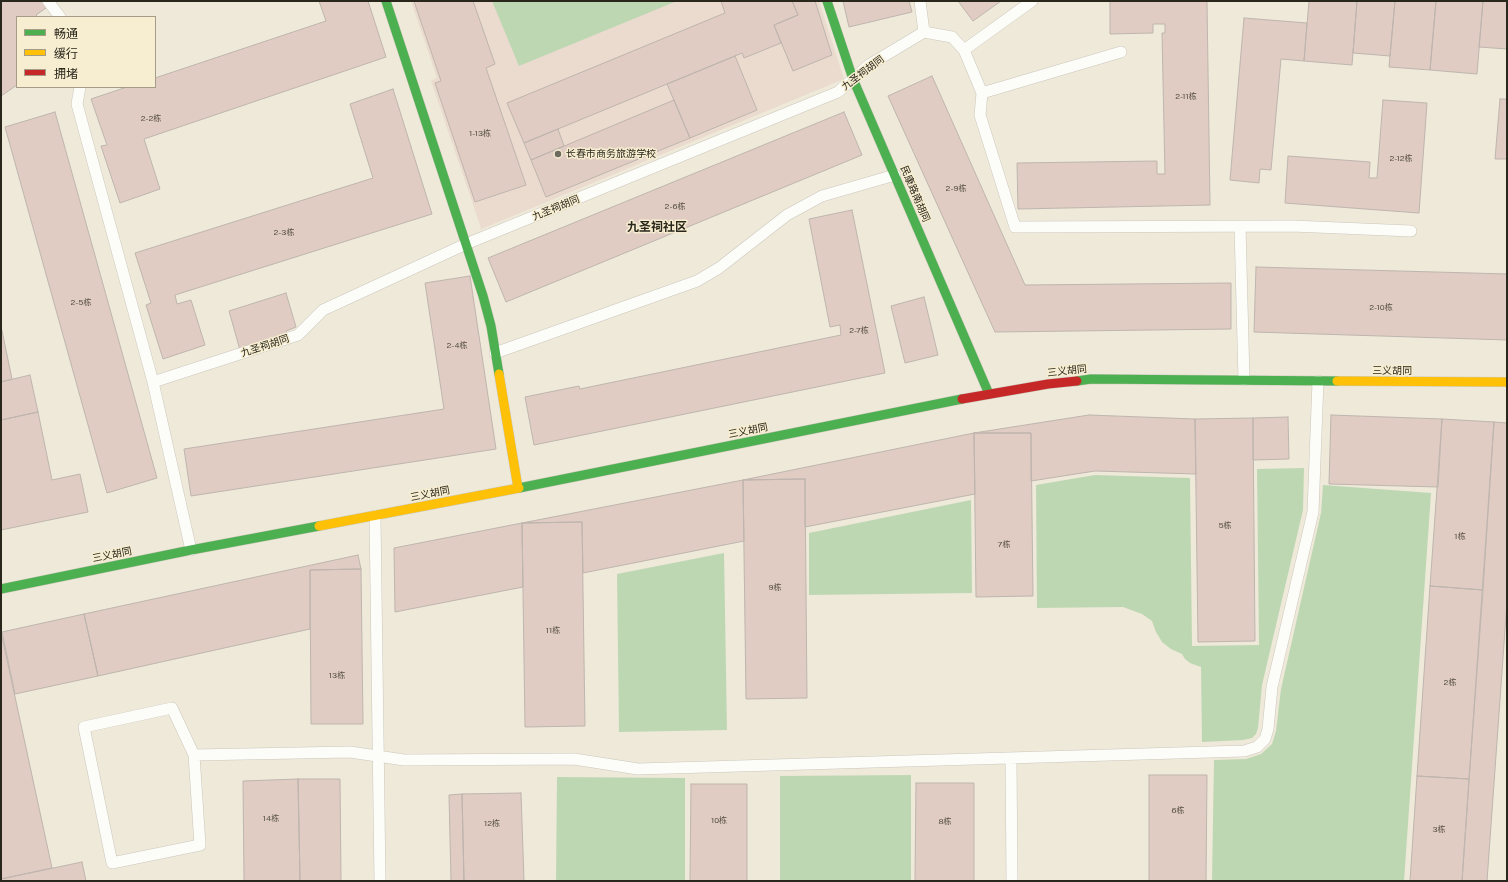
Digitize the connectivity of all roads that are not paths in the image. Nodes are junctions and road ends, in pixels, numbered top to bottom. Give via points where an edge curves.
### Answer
1 (48, 1) edge
2 (386, 1) edge
3 (827, 1) edge
4 (920, 1) edge
5 (1032, 1) edge
6 (59, 16) edge
7 (924, 32) junction
8 (964, 50) junction
9 (1121, 52) dead end
10 (853, 78) junction
11 (80, 88) edge
12 (982, 93) junction
13 (895, 175) junction
14 (1240, 226) junction
15 (1411, 231) dead end
16 (466, 244) junction
17 (495, 353) junction
18 (1244, 380) junction
19 (1318, 381) junction
20 (154, 382) junction
21 (1507, 382) edge
22 (989, 394) junction
23 (518, 488) junction
24 (375, 516) junction
25 (190, 550) junction
26 (1, 589) edge
27 (194, 755) junction
28 (378, 756) junction
29 (1011, 758) junction
30 (380, 881) edge
31 (1012, 881) edge

1 - 6 lane
2 - 16 street
3 - 10 street, 民康路南胡同
4 - 7 lane
5 - 8 lane
7 - 8 lane via 952,38
7 - 10 lane, 九圣祠胡同
8 - 12 lane
9 - 12 lane
10 - 13 street, 民康路南胡同
10 - 16 lane, 九圣祠胡同 via 838,92
11 - 20 lane via 77,104
12 - 14 lane via 980,114 1015,227
13 - 17 lane via 822,196 787,215 719,268 697,281
13 - 22 street, 民康路南胡同
14 - 15 lane
14 - 18 lane
16 - 17 street via 491,326
16 - 20 lane, 九圣祠胡同 via 323,310 298,335
17 - 23 street
18 - 19 street, 三义胡同
18 - 22 street, 三义胡同 via 1091,379
19 - 21 street, 三义胡同
19 - 29 lane via 1313,512 1272,687 1265,739 1257,747 1244,751
20 - 25 lane
22 - 23 street, 三义胡同
23 - 24 street, 三义胡同
24 - 25 street, 三义胡同
24 - 28 lane
25 - 26 street, 三义胡同
27 - 27 lane via 200,845 112,863 84,727 172,708
27 - 28 lane via 350,752
28 - 29 lane via 404,760 574,759 638,769
28 - 30 lane
29 - 31 lane

